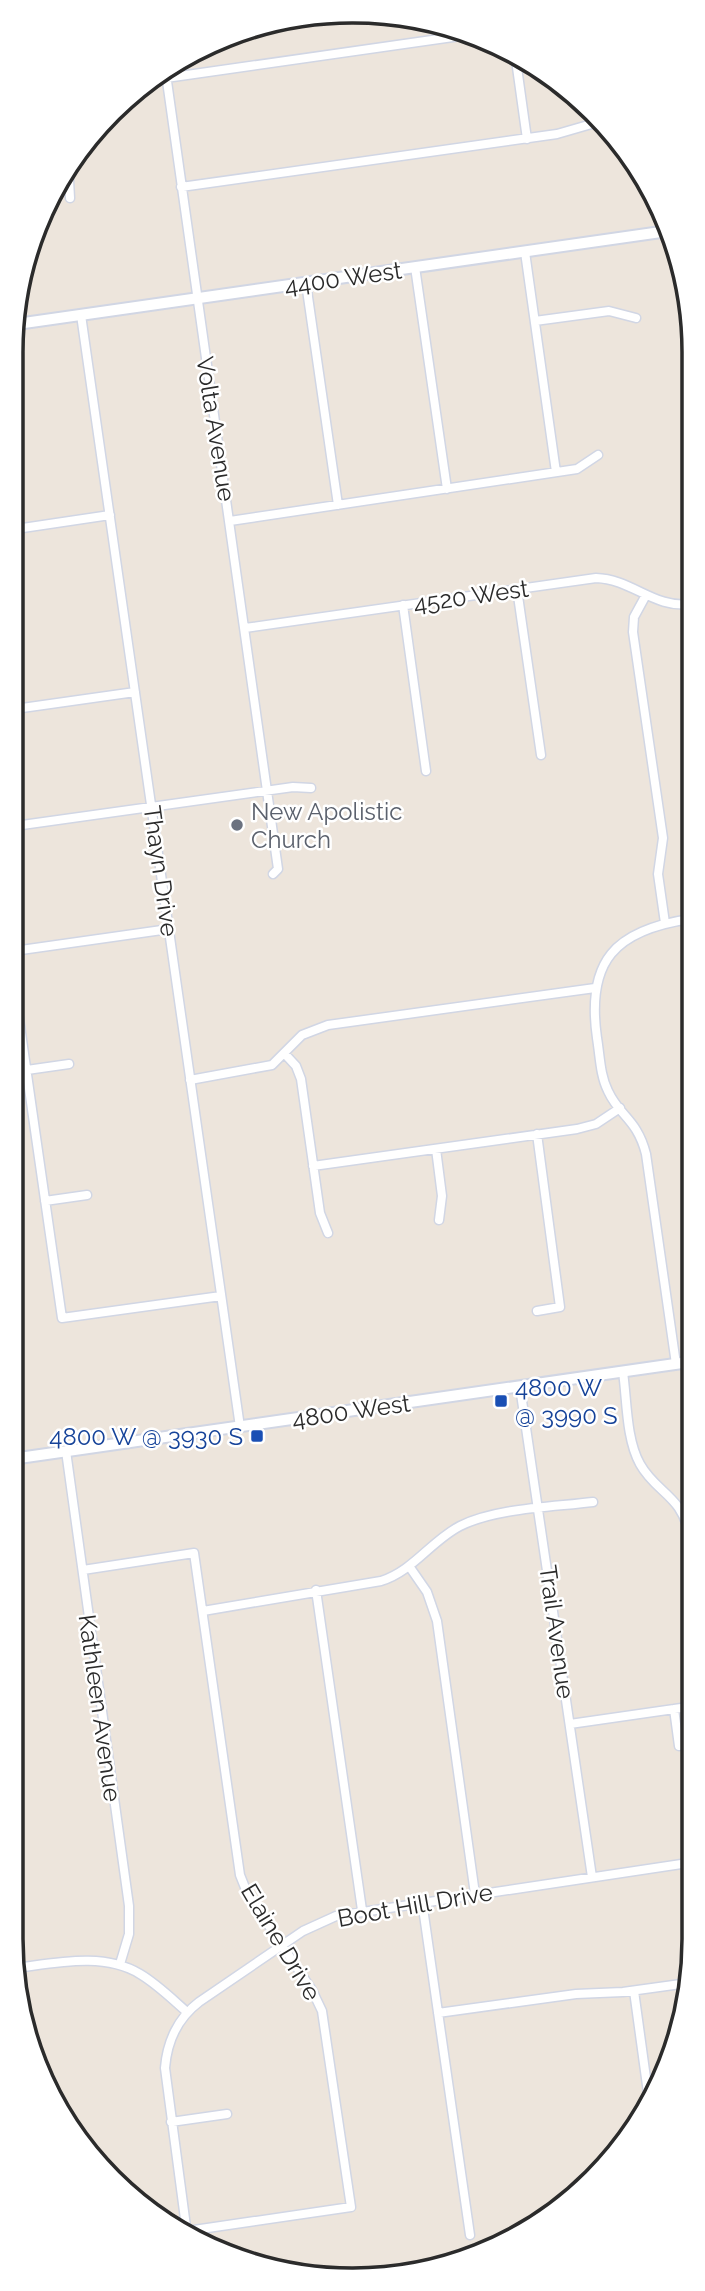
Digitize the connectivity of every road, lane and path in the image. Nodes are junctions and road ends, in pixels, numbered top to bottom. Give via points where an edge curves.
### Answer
1 (450, 37) edge
2 (517, 67) edge
3 (170, 77) edge
4 (166, 80) edge
5 (591, 125) edge
6 (527, 138) junction
7 (69, 184) edge
8 (181, 187) junction
9 (70, 198) dead end
10 (659, 232) edge
11 (525, 252) junction
12 (415, 268) junction
13 (306, 283) junction
14 (197, 299) junction
15 (81, 315) junction
16 (636, 318) dead end
17 (535, 321) junction
18 (24, 323) edge
19 (598, 456) dead end
20 (556, 472) junction
21 (447, 489) junction
22 (338, 505) junction
23 (110, 515) junction
24 (230, 521) junction
25 (23, 528) edge
26 (517, 589) junction
27 (646, 595) junction
28 (682, 604) edge
29 (403, 605) junction
30 (245, 628) junction
31 (135, 692) junction
32 (23, 708) edge
33 (541, 755) dead end
34 (426, 771) dead end
35 (311, 788) dead end
36 (267, 791) junction
37 (151, 807) junction
38 (23, 825) edge
39 (273, 874) dead end
40 (682, 920) edge
41 (665, 923) junction
42 (169, 929) junction
43 (23, 950) edge
44 (595, 988) junction
45 (23, 1044) edge
46 (284, 1054) junction
47 (69, 1064) dead end
48 (27, 1070) junction
49 (190, 1080) junction
50 (620, 1108) junction
51 (537, 1134) junction
52 (436, 1149) junction
53 (313, 1166) junction
54 (87, 1195) dead end
55 (45, 1201) junction
56 (439, 1220) dead end
57 (328, 1233) dead end
58 (221, 1296) junction
59 (537, 1311) dead end
60 (682, 1363) edge
61 (676, 1364) junction
62 (623, 1372) junction
63 (520, 1387) junction
64 (240, 1427) junction
65 (66, 1451) junction
66 (23, 1457) edge
67 (593, 1502) dead end
68 (539, 1509) junction
69 (682, 1516) edge
70 (409, 1566) junction
71 (83, 1570) junction
72 (316, 1590) junction
73 (203, 1611) junction
74 (682, 1708) edge
75 (674, 1709) junction
76 (570, 1724) junction
77 (679, 1746) dead end
78 (682, 1864) edge
79 (592, 1877) junction
80 (475, 1894) junction
81 (422, 1901) junction
82 (362, 1910) junction
83 (282, 1945) junction
84 (120, 1964) junction
85 (24, 1967) edge
86 (679, 1984) edge
87 (634, 1991) junction
88 (187, 2012) junction
89 (438, 2013) junction
90 (647, 2086) edge
91 (227, 2114) dead end
92 (171, 2122) junction
93 (185, 2223) edge
94 (201, 2231) edge
95 (470, 2235) dead end

1 - 3 street
2 - 6 street
4 - 8 street, Volta Avenue
5 - 6 street
6 - 8 street
7 - 9 street
8 - 14 street, Volta Avenue
10 - 11 main road, 4400 West
11 - 12 main road, 4400 West
11 - 17 street
12 - 13 main road, 4400 West
12 - 21 street
13 - 14 main road, 4400 West
13 - 22 street
14 - 15 main road, 4400 West
14 - 24 street, Volta Avenue
15 - 18 main road, 4400 West
15 - 23 street, Thayn Drive
16 - 17 street via 609,311
17 - 20 street
19 - 20 street via 582,468
20 - 21 street
21 - 22 street
22 - 24 street
23 - 25 street
23 - 31 street, Thayn Drive
24 - 30 street, Volta Avenue
26 - 27 street, 4520 West via 603,578 625,582
26 - 29 street, 4520 West
26 - 33 street
27 - 28 street, 4520 West via 668,605
27 - 41 street via 633,627 663,842 658,874
29 - 30 street, 4520 West
29 - 34 street
30 - 36 street, Volta Avenue
31 - 32 street
31 - 37 street, Thayn Drive
35 - 36 street
36 - 37 street
36 - 39 street, Volta Avenue via 278,869
37 - 38 street
37 - 42 street, Thayn Drive
40 - 41 street
41 - 44 street via 647,928 616,949
42 - 43 street
42 - 49 street, Thayn Drive
44 - 46 street via 328,1025 302,1035
44 - 50 street via 603,1076
45 - 48 street
46 - 49 street via 264,1069
46 - 53 street via 300,1074
47 - 48 street
48 - 55 street
49 - 58 street, Thayn Drive
50 - 51 street via 596,1124
50 - 61 street via 637,1128 646,1154
51 - 52 street
51 - 59 street via 560,1307
52 - 53 street
52 - 56 street via 442,1196
53 - 57 street
54 - 55 street
55 - 58 street via 62,1318
58 - 64 street, Thayn Drive
60 - 61 main road, 4800 West
61 - 62 main road, 4800 West
62 - 63 main road, 4800 West
62 - 69 street via 637,1459 678,1505
63 - 64 main road, 4800 West
63 - 68 street, Trail Avenue
64 - 65 main road, 4800 West
65 - 66 main road, 4800 West
65 - 71 street, Kathleen Avenue
67 - 68 street
68 - 70 street via 468,1523
68 - 76 street, Trail Avenue
70 - 72 street via 381,1581
70 - 80 street via 430,1599 437,1621
71 - 73 street, Elaine Drive via 194,1553
71 - 84 street, Kathleen Avenue via 129,1906 129,1934
72 - 73 street
72 - 82 street
73 - 83 street, Elaine Drive via 240,1875
74 - 75 street
75 - 76 street
75 - 77 street
76 - 79 street, Trail Avenue
78 - 79 street, Boot Hill Drive
79 - 80 street, Boot Hill Drive
80 - 81 street, Boot Hill Drive
81 - 82 street, Boot Hill Drive
81 - 89 street
82 - 83 street, Boot Hill Drive via 324,1920
83 - 88 street, Boot Hill Drive
83 - 94 street, Elaine Drive via 322,2011 351,2207
84 - 85 street via 87,1961
84 - 88 street via 149,1979
86 - 87 street
87 - 89 street
87 - 90 street
88 - 92 street, Boot Hill Drive via 166,2058
89 - 95 street
91 - 92 street
92 - 93 street, Boot Hill Drive

